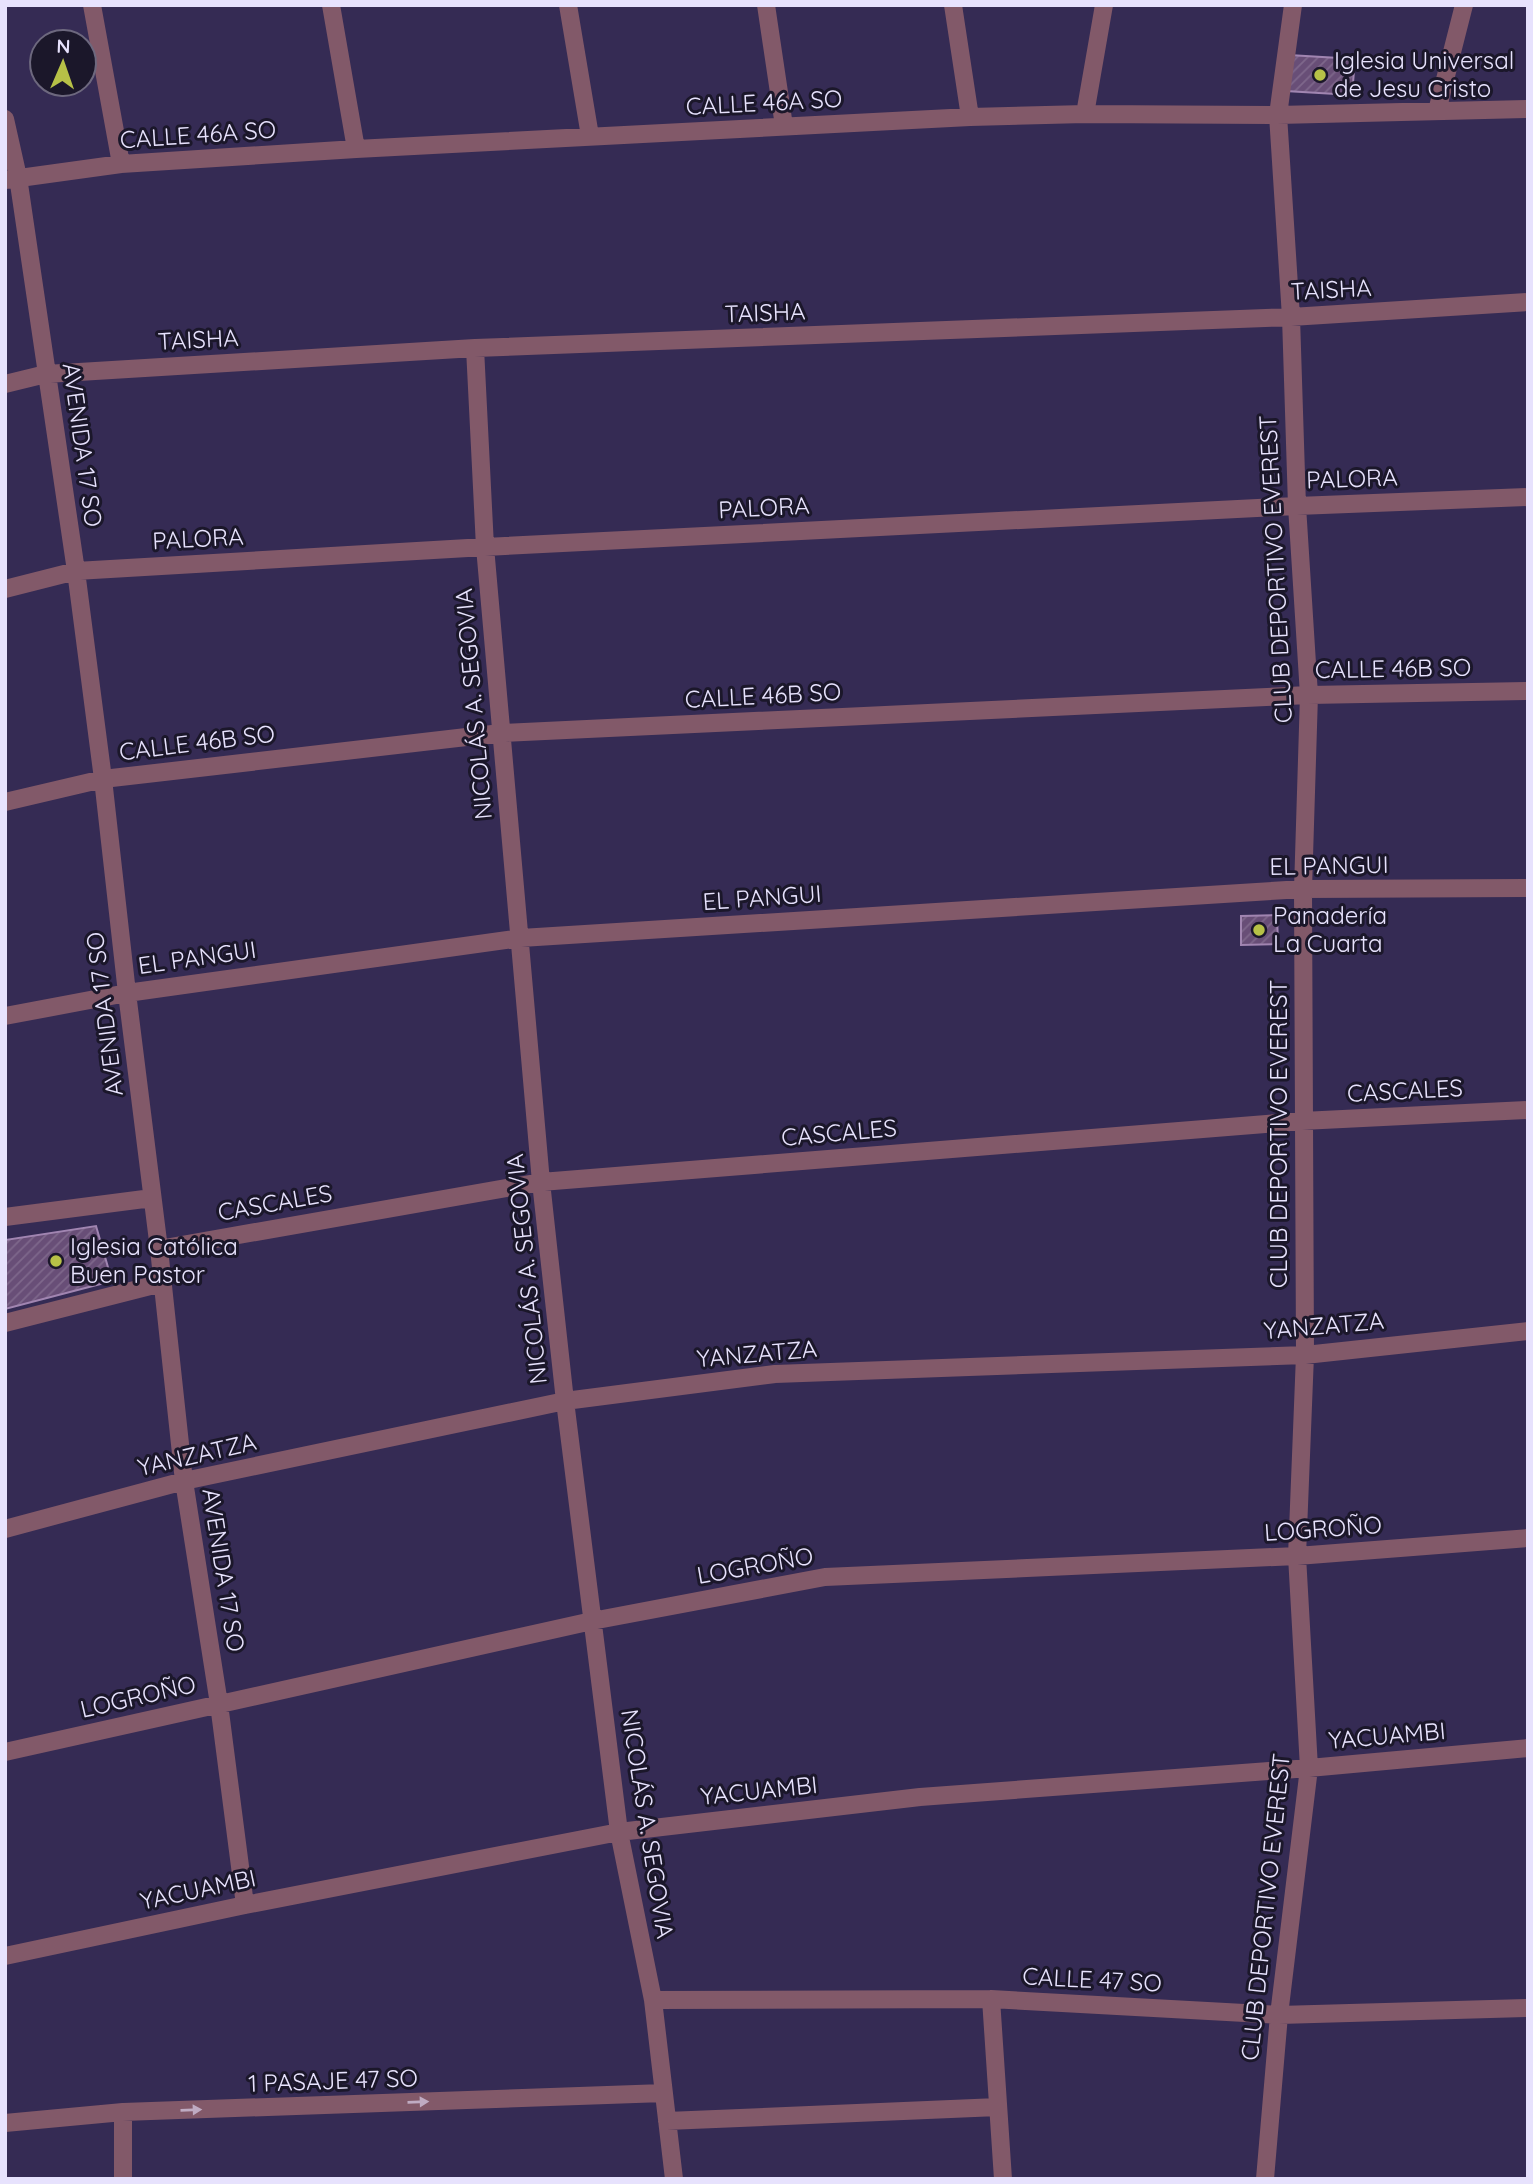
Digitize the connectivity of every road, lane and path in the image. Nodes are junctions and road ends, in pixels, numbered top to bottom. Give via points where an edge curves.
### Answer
1 (92, 5) edge
2 (331, 5) edge
3 (568, 5) edge
4 (766, 5) edge
5 (953, 5) edge
6 (1104, 5) edge
7 (1293, 5) edge
8 (1464, 5) edge
9 (1528, 109) edge
10 (1437, 111) junction
11 (1085, 114) junction
12 (1278, 115) junction
13 (970, 117) junction
14 (5, 119) edge
15 (784, 126) junction
16 (590, 136) junction
17 (356, 149) junction
18 (121, 164) junction
19 (12, 178) edge
20 (1528, 302) edge
21 (1290, 317) junction
22 (475, 348) junction
23 (46, 374) junction
24 (5, 384) edge
25 (1528, 497) edge
26 (1297, 506) junction
27 (485, 547) junction
28 (75, 571) junction
29 (5, 589) edge
30 (1528, 691) edge
31 (1310, 695) junction
32 (501, 733) junction
33 (103, 779) junction
34 (5, 802) edge
35 (1528, 888) edge
36 (1303, 889) junction
37 (521, 938) junction
38 (127, 992) junction
39 (5, 1016) edge
40 (1528, 1110) edge
41 (1303, 1121) junction
42 (541, 1182) junction
43 (152, 1198) junction
44 (5, 1217) edge
45 (159, 1248) junction
46 (162, 1283) junction
47 (5, 1324) edge
48 (1528, 1331) edge
49 (1305, 1355) junction
50 (565, 1401) junction
51 (184, 1481) junction
52 (5, 1529) edge
53 (1528, 1538) edge
54 (1297, 1556) junction
55 (592, 1621) junction
56 (219, 1704) junction
57 (1528, 1748) edge
58 (5, 1752) edge
59 (1309, 1768) junction
60 (619, 1832) junction
61 (245, 1905) junction
62 (5, 1956) edge
63 (990, 1999) junction
64 (653, 2000) junction
65 (1528, 2008) edge
66 (1279, 2015) junction
67 (664, 2093) junction
68 (998, 2108) junction
69 (123, 2112) junction
70 (667, 2121) junction
71 (5, 2123) edge
72 (123, 2179) edge
73 (674, 2179) edge
74 (1003, 2179) edge
75 (1265, 2179) edge

1 - 18 street
2 - 17 street
3 - 16 street
4 - 15 street
5 - 13 street
6 - 11 street
7 - 12 street, CLUB DEPORTIVO EVEREST
8 - 10 street
9 - 10 street, CALLE 46A SO
10 - 12 street, CALLE 46A SO
11 - 12 street, CALLE 46A SO
11 - 13 street, CALLE 46A SO
12 - 21 street, CLUB DEPORTIVO EVEREST
13 - 15 street, CALLE 46A SO
14 - 19 street, AVENIDA 17 SO
15 - 16 street, CALLE 46A SO
16 - 17 street, CALLE 46A SO
17 - 18 street, CALLE 46A SO
18 - 19 street, CALLE 46A SO
19 - 23 street, AVENIDA 17 SO
20 - 21 street, TAISHA
21 - 22 street, TAISHA
21 - 26 street, CLUB DEPORTIVO EVEREST
22 - 23 street, TAISHA
22 - 27 street, NICOLÁS A. SEGOVIA
23 - 24 street, TAISHA
23 - 28 street, AVENIDA 17 SO
25 - 26 street, PALORA
26 - 27 street, PALORA
26 - 31 street, CLUB DEPORTIVO EVEREST
27 - 28 street, PALORA
27 - 32 street, NICOLÁS A. SEGOVIA
28 - 29 street, PALORA
28 - 33 street, AVENIDA 17 SO
30 - 31 street, CALLE 46B SO
31 - 32 street, CALLE 46B SO
31 - 36 street, CLUB DEPORTIVO EVEREST
32 - 33 street, CALLE 46B SO
32 - 37 street, NICOLÁS A. SEGOVIA
33 - 34 street, CALLE 46B SO
33 - 38 street, AVENIDA 17 SO
35 - 36 street, EL PANGUI
36 - 37 street, EL PANGUI
36 - 41 street, CLUB DEPORTIVO EVEREST
37 - 38 street, EL PANGUI
37 - 42 street, NICOLÁS A. SEGOVIA
38 - 39 street, EL PANGUI
38 - 43 street, AVENIDA 17 SO
40 - 41 street, CASCALES
41 - 42 street, CASCALES
41 - 49 street, CLUB DEPORTIVO EVEREST
42 - 45 street, CASCALES
42 - 50 street, NICOLÁS A. SEGOVIA
43 - 44 street
43 - 45 street, AVENIDA 17 SO
45 - 46 street, AVENIDA 17 SO
46 - 47 street
46 - 51 street, AVENIDA 17 SO
48 - 49 street, YANZATZA
49 - 50 street, YANZATZA via 775,1374
49 - 54 street, CLUB DEPORTIVO EVEREST
50 - 51 street, YANZATZA
50 - 55 street, NICOLÁS A. SEGOVIA
51 - 52 street, YANZATZA
51 - 56 street, AVENIDA 17 SO
53 - 54 street, LOGROÑO
54 - 55 street, LOGROÑO via 825,1577
54 - 59 street, CLUB DEPORTIVO EVEREST
55 - 56 street, LOGROÑO
55 - 60 street, NICOLÁS A. SEGOVIA
56 - 58 street, LOGROÑO
56 - 61 street, AVENIDA 17 SO
57 - 59 street, YACUAMBI
59 - 60 street, YACUAMBI via 920,1797
59 - 66 street, CLUB DEPORTIVO EVEREST
60 - 61 street, YACUAMBI
60 - 64 street, NICOLÁS A. SEGOVIA
61 - 62 street, YACUAMBI
63 - 64 street, CALLE 47 SO
63 - 66 street, CALLE 47 SO
63 - 68 street
64 - 67 street, NICOLÁS A. SEGOVIA
65 - 66 street, CALLE 47 SO
66 - 75 street, CLUB DEPORTIVO EVEREST
69 -> 67 street, 1 PASAJE 47 SO
67 - 70 street, NICOLÁS A. SEGOVIA
68 - 70 street
68 - 74 street
69 - 71 street, 1 PASAJE 47 SO
69 - 72 street
70 - 73 street, NICOLÁS A. SEGOVIA

